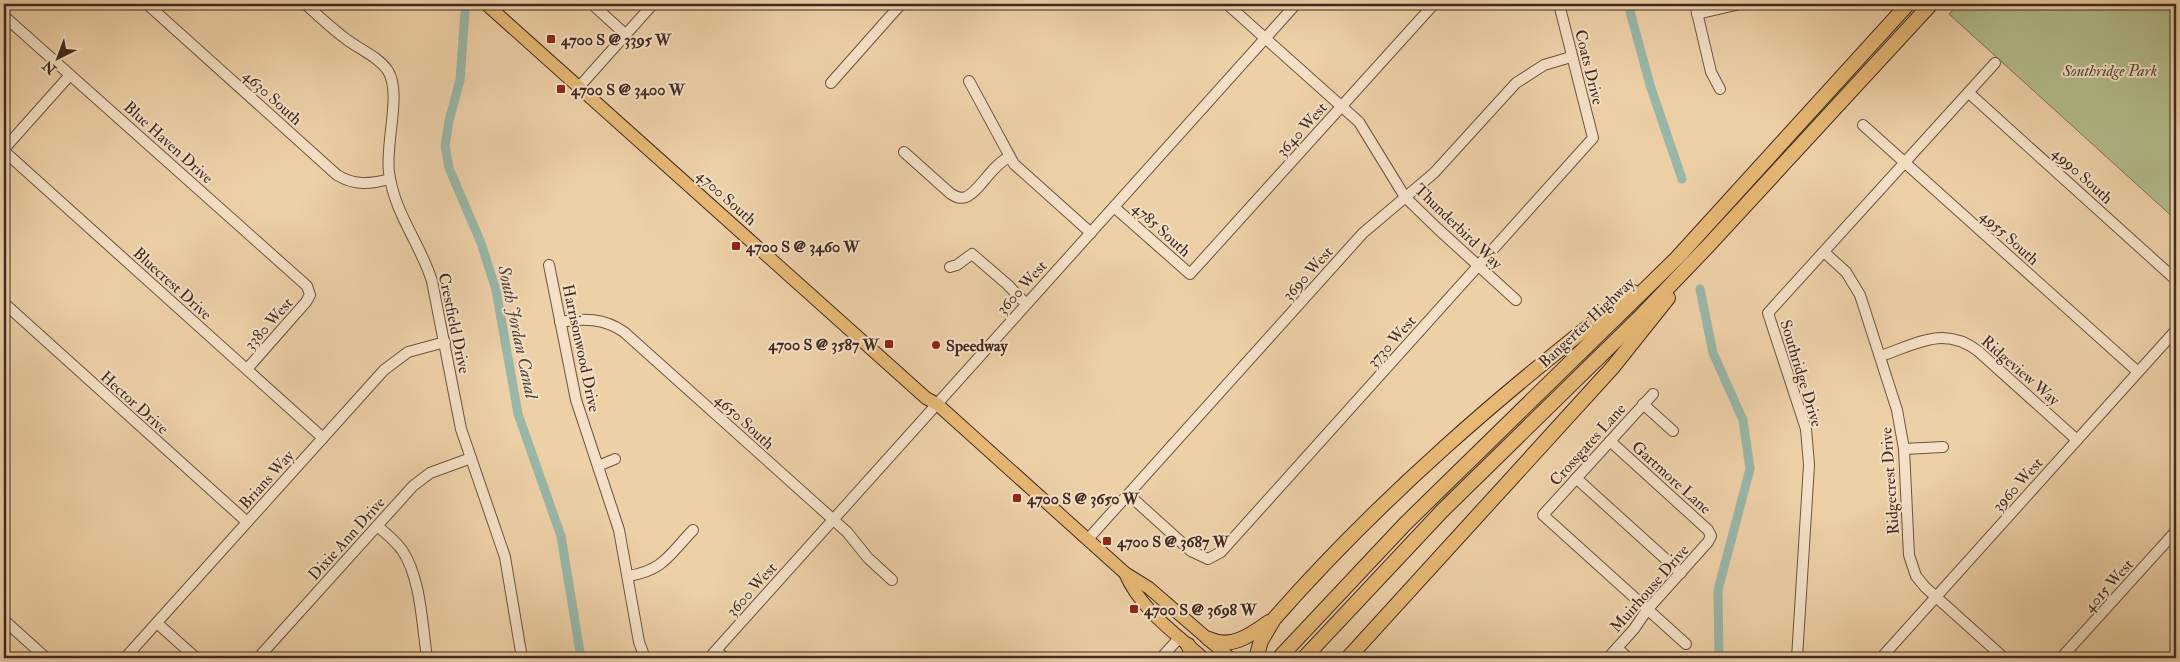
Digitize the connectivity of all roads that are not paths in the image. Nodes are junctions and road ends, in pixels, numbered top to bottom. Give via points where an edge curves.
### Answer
1 (305, 4) edge
2 (486, 4) edge
3 (592, 4) edge
4 (653, 4) edge
5 (901, 4) edge
6 (1227, 4) edge
7 (1296, 4) edge
8 (1434, 4) edge
9 (1559, 4) edge
10 (1740, 4) edge
11 (1908, 4) edge
12 (1931, 4) edge
13 (150, 5) edge
14 (1696, 9) edge
15 (4, 16) edge
16 (625, 34) junction
17 (1265, 38) junction
18 (1571, 57) junction
19 (1995, 63) dead end
20 (70, 75) junction
21 (969, 81) dead end
22 (830, 83) dead end
23 (579, 87) junction
24 (1720, 89) dead end
25 (1969, 93) junction
26 (1342, 107) junction
27 (1863, 124) dead end
28 (1593, 138) joint
29 (4, 150) edge
30 (904, 152) dead end
31 (1009, 157) junction
32 (1906, 163) junction
33 (390, 179) junction
34 (1406, 197) junction
35 (1114, 206) junction
36 (1091, 233) junction
37 (1708, 246) junction
38 (1824, 252) junction
39 (1677, 258) junction
40 (549, 265) dead end
41 (1478, 266) junction
42 (950, 267) dead end
43 (1190, 274) joint
44 (2176, 280) edge
45 (310, 295) joint
46 (1516, 300) dead end
47 (1026, 304) junction
48 (6, 310) edge
49 (560, 322) junction
50 (2176, 330) edge
51 (445, 342) junction
52 (1881, 356) junction
53 (247, 369) junction
54 (2138, 372) junction
55 (1653, 394) dead end
56 (937, 404) junction
57 (1643, 404) junction
58 (1673, 431) dead end
59 (323, 438) junction
60 (2077, 440) junction
61 (1610, 441) junction
62 (1943, 447) dead end
63 (1904, 449) junction
64 (471, 458) junction
65 (615, 459) dead end
66 (598, 466) junction
67 (1576, 478) junction
68 (1129, 495) junction
69 (833, 520) junction
70 (247, 522) junction
71 (377, 526) junction
72 (693, 530) dead end
73 (2176, 531) edge
74 (1711, 536) joint
75 (1088, 540) junction
76 (1681, 573) junction
77 (1125, 574) junction
78 (628, 576) junction
79 (892, 580) dead end
80 (1936, 597) junction
81 (1648, 610) junction
82 (1279, 613) junction
83 (4, 620) edge
84 (157, 623) junction
85 (1209, 640) junction
86 (1184, 641) junction
87 (1686, 644) dead end
88 (1617, 648) junction
89 (713, 654) edge
90 (46, 658) edge
91 (125, 658) edge
92 (196, 658) edge
93 (258, 658) edge
94 (427, 658) edge
95 (522, 658) edge
96 (645, 658) edge
97 (725, 658) edge
98 (1161, 658) edge
99 (1194, 658) edge
100 (1203, 658) edge
101 (1230, 658) edge
102 (1256, 658) edge
103 (1280, 658) edge
104 (1304, 658) edge
105 (1348, 658) edge
106 (1608, 658) edge
107 (1628, 658) edge
108 (1797, 658) edge
109 (1881, 658) edge
110 (2004, 658) edge
111 (2061, 658) edge

1 - 33 street, Crestfield Drive via 380,62 390,76 394,93 388,149
2 - 23 main road, 4700 South
3 - 16 street
4 - 16 street
5 - 22 street
6 - 17 street, Thunderbird Way
7 - 17 street, 3600 West
8 - 26 street, 3640 West
9 - 18 street, Coats Drive
10 - 14 street
11 - 39 highway, Bangerter Highway
12 - 37 highway, Bangerter Highway
13 - 33 street, 4630 South via 337,175 360,184
14 - 24 street via 1711,72
15 - 20 street, Blue Haven Drive
16 - 23 street
17 - 26 street, Thunderbird Way
17 - 35 street, 3600 West
18 - 28 street, Coats Drive
18 - 34 street, 3690 West via 1544,65 1516,83 1442,164
19 - 25 street, Southridge Drive
20 - 29 street
20 - 45 street, Blue Haven Drive via 304,282
21 - 31 street
23 - 56 main road, 4700 South via 926,398
25 - 32 street, Southridge Drive
25 - 44 street, 4990 South
26 - 34 street, Thunderbird Way via 1371,138
26 - 43 street, 3640 West
27 - 32 street, 4955 South
28 - 41 street, 3730 West
29 - 53 street, Bluecrest Drive
30 - 31 street via 951,194 960,198 967,197
31 - 36 street
32 - 38 street, Southridge Drive
32 - 54 street, 4955 South
33 - 51 street, Crestfield Drive via 399,212 430,271
34 - 41 street, Thunderbird Way
34 - 68 street, 3690 West via 1363,233
35 - 36 street, 3600 West
35 - 43 street, 4785 South
36 - 47 street, 3600 West
37 - 104 highway, Bangerter Highway via 1448,505
37 - 105 highway via 1613,368
38 - 52 street, Ridgecrest Drive via 1854,284
38 - 108 street, Southridge Drive via 1768,313 1806,429 1809,456
39 - 82 highway via 1561,348 1426,464
39 - 103 highway, Bangerter Highway via 1405,524
40 - 49 street, Harrisonwood Drive
41 - 46 street, Thunderbird Way
41 - 68 street, 3730 West via 1221,552 1208,559 1191,552
42 - 47 street via 972,254
45 - 53 street, 3380 West
47 - 56 street, 3600 West
48 - 70 street, Hector Drive
49 - 66 street, Harrisonwood Drive via 576,400
49 - 69 street, 4650 South via 598,320 624,332
50 - 54 street, 3960 West
51 - 59 street, Brians Way via 413,350 392,362
51 - 64 street, Crestfield Drive via 461,429
52 - 60 street, Ridgeview Way via 1934,338 1960,340 1978,351
52 - 63 street, Ridgecrest Drive via 1897,410
53 - 59 street, Bluecrest Drive
54 - 60 street, 3960 West
55 - 57 street, Crossgates Lane
56 - 69 street, 3600 West
56 - 75 main road, 4700 South
57 - 58 street
57 - 61 street, Crossgates Lane
59 - 70 street, Brians Way
60 - 80 street, 3960 West
61 - 67 street, Crossgates Lane
61 - 74 street, Gartmore Lane
62 - 63 street
63 - 80 street, Ridgecrest Drive via 1912,566 1916,576
64 - 71 street, Dixie Ann Drive via 437,470 418,481
64 - 95 street, Crestfield Drive via 504,557
65 - 66 street
66 - 78 street, Harrisonwood Drive via 617,524
67 - 76 street
67 - 81 street, Crossgates Lane via 1544,515
68 - 75 street, 3690 West
69 - 79 street, 4650 South
69 - 89 street, 3600 West
70 - 84 street, Brians Way
71 - 93 street, Dixie Ann Drive
71 - 94 street via 398,545 411,568
72 - 78 street via 654,570
73 - 111 street, 4015 West
74 - 76 street, Muirhouse Drive
75 - 77 main road, 4700 South
76 - 81 street, Muirhouse Drive
77 - 85 main road, 4700 South via 1150,588
77 - 86 main road, 4700 South via 1143,604
78 - 96 street, Harrisonwood Drive via 639,642
80 - 109 street, 3960 West
80 - 110 street, Ridgecrest Drive
81 - 87 street
81 - 88 street, Muirhouse Drive
82 - 85 highway via 1233,642
82 - 102 highway via 1265,633
83 - 90 street
84 - 91 street, Brians Way
84 - 92 street
85 - 101 main road, 4700 South
86 - 98 street
86 - 99 highway
86 - 100 main road, 4700 South
88 - 106 street, Muirhouse Drive
88 - 107 street
89 - 97 street

